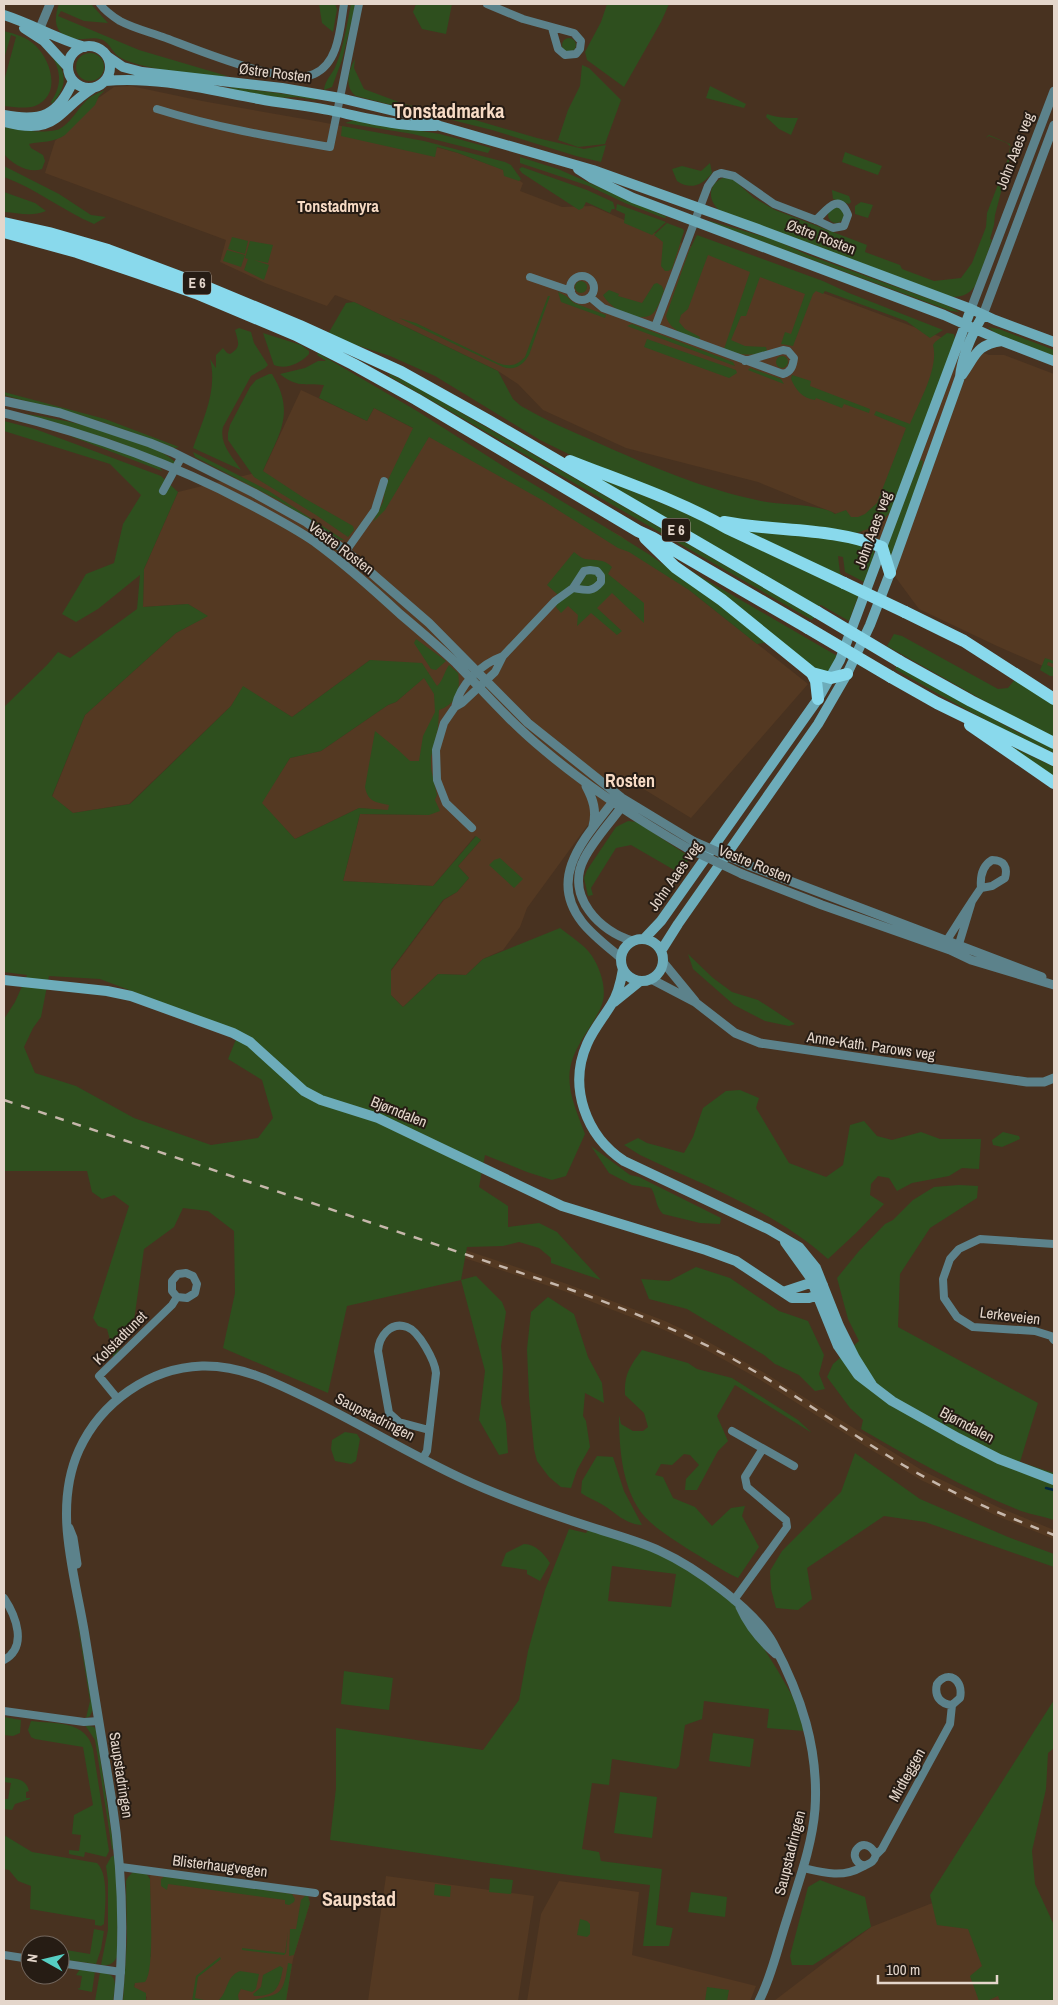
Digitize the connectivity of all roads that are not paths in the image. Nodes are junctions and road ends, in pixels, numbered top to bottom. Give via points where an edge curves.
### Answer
1 (50, 4) edge
2 (100, 4) edge
3 (344, 4) edge
4 (359, 4) edge
5 (487, 4) edge
6 (4, 15) edge
7 (4, 21) edge
8 (552, 28) dead end
9 (38, 32) junction
10 (85, 47) junction
11 (106, 56) junction
12 (68, 67) junction
13 (105, 80) junction
14 (73, 81) junction
15 (93, 88) junction
16 (1054, 91) edge
17 (340, 98) junction
18 (157, 109) dead end
19 (338, 112) junction
20 (4, 115) edge
21 (4, 122) edge
22 (1054, 124) edge
23 (440, 126) junction
24 (575, 166) junction
25 (699, 208) junction
26 (816, 220) dead end
27 (694, 222) junction
28 (4, 223) edge
29 (4, 232) edge
30 (530, 277) dead end
31 (571, 291) junction
32 (590, 297) junction
33 (970, 308) junction
34 (983, 315) junction
35 (970, 326) junction
36 (655, 327) junction
37 (1002, 341) junction
38 (1054, 342) edge
39 (745, 361) junction
40 (1054, 361) edge
41 (960, 378) junction
42 (4, 401) edge
43 (4, 413) edge
44 (534, 448) junction
45 (181, 458) junction
46 (175, 468) junction
47 (384, 481) dead end
48 (163, 490) dead end
49 (710, 519) junction
50 (638, 532) junction
51 (882, 547) junction
52 (346, 551) junction
53 (890, 572) junction
54 (573, 588) dead end
55 (503, 656) junction
56 (478, 672) junction
57 (812, 673) junction
58 (847, 674) junction
59 (831, 678) junction
60 (470, 679) junction
61 (486, 681) junction
62 (479, 688) junction
63 (818, 699) junction
64 (1054, 699) edge
65 (937, 702) junction
66 (455, 707) junction
67 (1054, 743) edge
68 (1054, 760) edge
69 (584, 783) junction
70 (1054, 783) edge
71 (622, 798) junction
72 (612, 803) junction
73 (620, 809) junction
74 (472, 828) dead end
75 (592, 828) junction
76 (690, 845) junction
77 (981, 888) dead end
78 (972, 901) junction
79 (639, 940) junction
80 (947, 940) junction
81 (959, 944) junction
82 (950, 950) junction
83 (661, 951) junction
84 (621, 958) junction
85 (663, 962) junction
86 (623, 969) junction
87 (4, 980) edge
88 (646, 980) junction
89 (1053, 985) edge
90 (695, 1002) junction
91 (613, 1003) junction
92 (1054, 1078) edge
93 (1054, 1244) edge
94 (818, 1284) junction
95 (783, 1292) junction
96 (818, 1295) junction
97 (177, 1297) dead end
98 (1054, 1340) edge
99 (872, 1385) junction
100 (118, 1398) junction
101 (429, 1430) junction
102 (732, 1432) dead end
103 (762, 1450) junction
104 (423, 1458) junction
105 (794, 1466) dead end
106 (1054, 1480) edge
107 (4, 1598) edge
108 (737, 1604) junction
109 (4, 1660) edge
110 (952, 1705) dead end
111 (4, 1711) edge
112 (99, 1721) junction
113 (876, 1854) junction
114 (864, 1866) junction
115 (120, 1867) junction
116 (803, 1868) junction
117 (315, 1893) dead end
118 (4, 1955) edge
119 (20, 1957) edge
120 (70, 1964) edge
121 (121, 1972) junction
122 (761, 2000) edge
123 (118, 2001) edge

1 - 9 street
2 - 3 street via 122,22 203,53 242,66 298,77 313,75 328,64 333,55
4 - 17 street
5 - 8 street
6 - 9 main road
7 - 9 main road
9 - 10 main road
9 - 12 main road
10 - 11 main road via 97,48
10 - 12 main road via 73,54
11 - 13 main road via 110,68
11 - 17 main road, Østre Rosten via 122,67 142,72
12 - 14 main road
13 - 15 main road
13 - 19 main road, Østre Rosten via 157,82
14 - 15 main road via 82,87
14 - 20 main road via 61,103 47,115 28,119
15 - 21 main road via 49,123 28,127
16 - 33 street, John Aaes veg
17 - 19 street
17 - 23 main road, Østre Rosten via 419,116
18 - 19 street via 194,121 330,147
19 - 23 main road, Østre Rosten via 399,124
22 - 34 street, John Aaes veg
23 - 24 main road, Østre Rosten
24 - 25 main road, Østre Rosten
24 - 27 main road, Østre Rosten via 623,194
25 - 26 street via 716,175 728,174 774,204
25 - 27 street
25 - 33 main road, Østre Rosten
27 - 35 main road, Østre Rosten
27 - 36 street
28 - 44 highway, E 6 via 108,250 262,309 423,383
29 - 50 highway, E 6 via 140,273 296,336 416,399
30 - 31 street
31 - 32 street via 579,300
31 - 32 street via 573,280 583,276 593,281 595,287
32 - 36 street via 603,308
33 - 34 main road, Østre Rosten
33 - 35 main road, John Aaes veg
34 - 35 main road, John Aaes veg
34 - 38 main road, Østre Rosten
35 - 37 main road, Østre Rosten
35 - 41 main road, John Aaes veg
35 - 51 main road, John Aaes veg
36 - 39 street
37 - 40 main road, Østre Rosten
37 - 41 main road, John Aaes veg via 979,349
39 - 39 street via 783,374 793,365 794,358 783,350
41 - 53 main road, John Aaes veg
42 - 45 street, Vestre Rosten via 60,413 110,429
43 - 46 street, Vestre Rosten via 106,441
44 - 49 highway, E 6
44 - 67 highway, E 6, bridge via 899,661
45 - 46 street
45 - 52 street, Vestre Rosten via 276,504
46 - 48 street
46 - 60 street, Vestre Rosten via 229,493 315,542 375,591
47 - 52 street, Vestre Rosten via 375,510
49 - 51 highway, E 6 via 845,536
49 - 64 highway, E 6, bridge via 964,641
50 - 57 highway, E 6 via 674,567 722,600
50 - 65 highway, E 6, bridge
51 - 53 highway
51 - 59 main road, John Aaes veg via 851,634
52 - 56 street, Vestre Rosten via 429,623
53 - 58 main road, John Aaes veg
54 - 55 street via 555,601
55 - 56 street
55 - 61 street
56 - 60 street
56 - 61 street, Vestre Rosten
57 - 59 highway, E 6
57 - 63 highway
58 - 59 highway, E 6
58 - 83 main road, John Aaes veg via 818,724
59 - 63 main road, John Aaes veg
60 - 62 street, Vestre Rosten
60 - 66 street
61 - 62 street
61 - 71 street, Vestre Rosten via 528,723
62 - 66 street
62 - 69 street, Vestre Rosten via 542,749
63 - 79 main road, John Aaes veg via 661,921
65 - 68 highway, E 6
65 - 70 highway, E 6
66 - 74 street via 444,723 436,750 437,780 446,803
69 - 72 street, Vestre Rosten
69 - 75 street via 594,808
71 - 72 street
71 - 73 street
71 - 76 street, Vestre Rosten
72 - 73 street, Vestre Rosten
72 - 75 street
73 - 76 street, Vestre Rosten
73 - 79 street via 583,860 579,887 583,902 596,919 618,936
75 - 84 street via 570,864 568,894 583,923
76 - 80 street, Vestre Rosten, bridge
76 - 82 street, Vestre Rosten, bridge via 742,874
77 - 78 street
78 - 80 street
78 - 81 street
79 - 83 main road via 654,943
79 - 84 main road via 625,948
80 - 81 street, Vestre Rosten
80 - 82 street
81 - 82 street
81 - 89 street, Vestre Rosten via 1042,977
82 - 89 street, Vestre Rosten via 971,960
83 - 85 main road
84 - 86 main road
85 - 88 main road via 659,973
85 - 90 street, Anne-Kath. Parows veg
86 - 88 main road via 630,977
86 - 91 main road
87 - 95 main road, Bjørndalen via 131,996 233,1033 250,1042 304,1091 321,1100 378,1118 562,1206 736,1261
88 - 90 street, Anne-Kath. Parows veg
88 - 91 main road
90 - 92 street, Anne-Kath. Parows veg via 736,1033 769,1046 1027,1082
91 - 94 main road via 592,1034 580,1067 581,1096 594,1131 606,1147 624,1161 794,1244 816,1268
93 - 98 street, Lerkeveien via 980,1239 959,1249 950,1259 943,1279 944,1298 956,1317 973,1327 1035,1331
94 - 95 main road
94 - 96 main road
94 - 99 main road, Bjørndalen via 847,1344
95 - 96 main road, Bjørndalen via 801,1299
96 - 99 main road, Bjørndalen via 844,1356 858,1375
97 - 100 street, Kolstadtunet via 99,1376
99 - 106 main road, Bjørndalen via 892,1401 958,1438 999,1459
100 - 104 street, Saupstadringen via 170,1370 204,1366 242,1370 326,1407
100 - 112 street, Saupstadringen via 88,1434 78,1452 69,1483 68,1526 78,1570 76,1584
101 - 101 street via 435,1365 414,1332 407,1327 389,1330 378,1342 389,1413 399,1422
101 - 104 street
102 - 103 street
103 - 105 street
103 - 108 street via 745,1477 747,1486 786,1520 787,1527
104 - 108 street, Saupstadringen via 506,1498 657,1549 692,1568
107 - 109 street via 16,1621 18,1639 14,1652
108 - 116 street, Saupstadringen via 749,1613 772,1642 789,1674 811,1737 815,1762 815,1812
110 - 113 street, Midteggen via 950,1724 882,1849
111 - 112 street via 84,1722
112 - 115 street, Saupstadringen
113 - 114 street, Midteggen via 870,1864
113 - 114 street via 868,1845 857,1848 855,1859
114 - 116 street, Midteggen via 844,1874
115 - 117 street, Blisterhaugvegen
115 - 121 street, Saupstadringen
116 - 122 street, Saupstadringen
118 - 119 street
120 - 121 street
121 - 123 street, Saupstadringen

